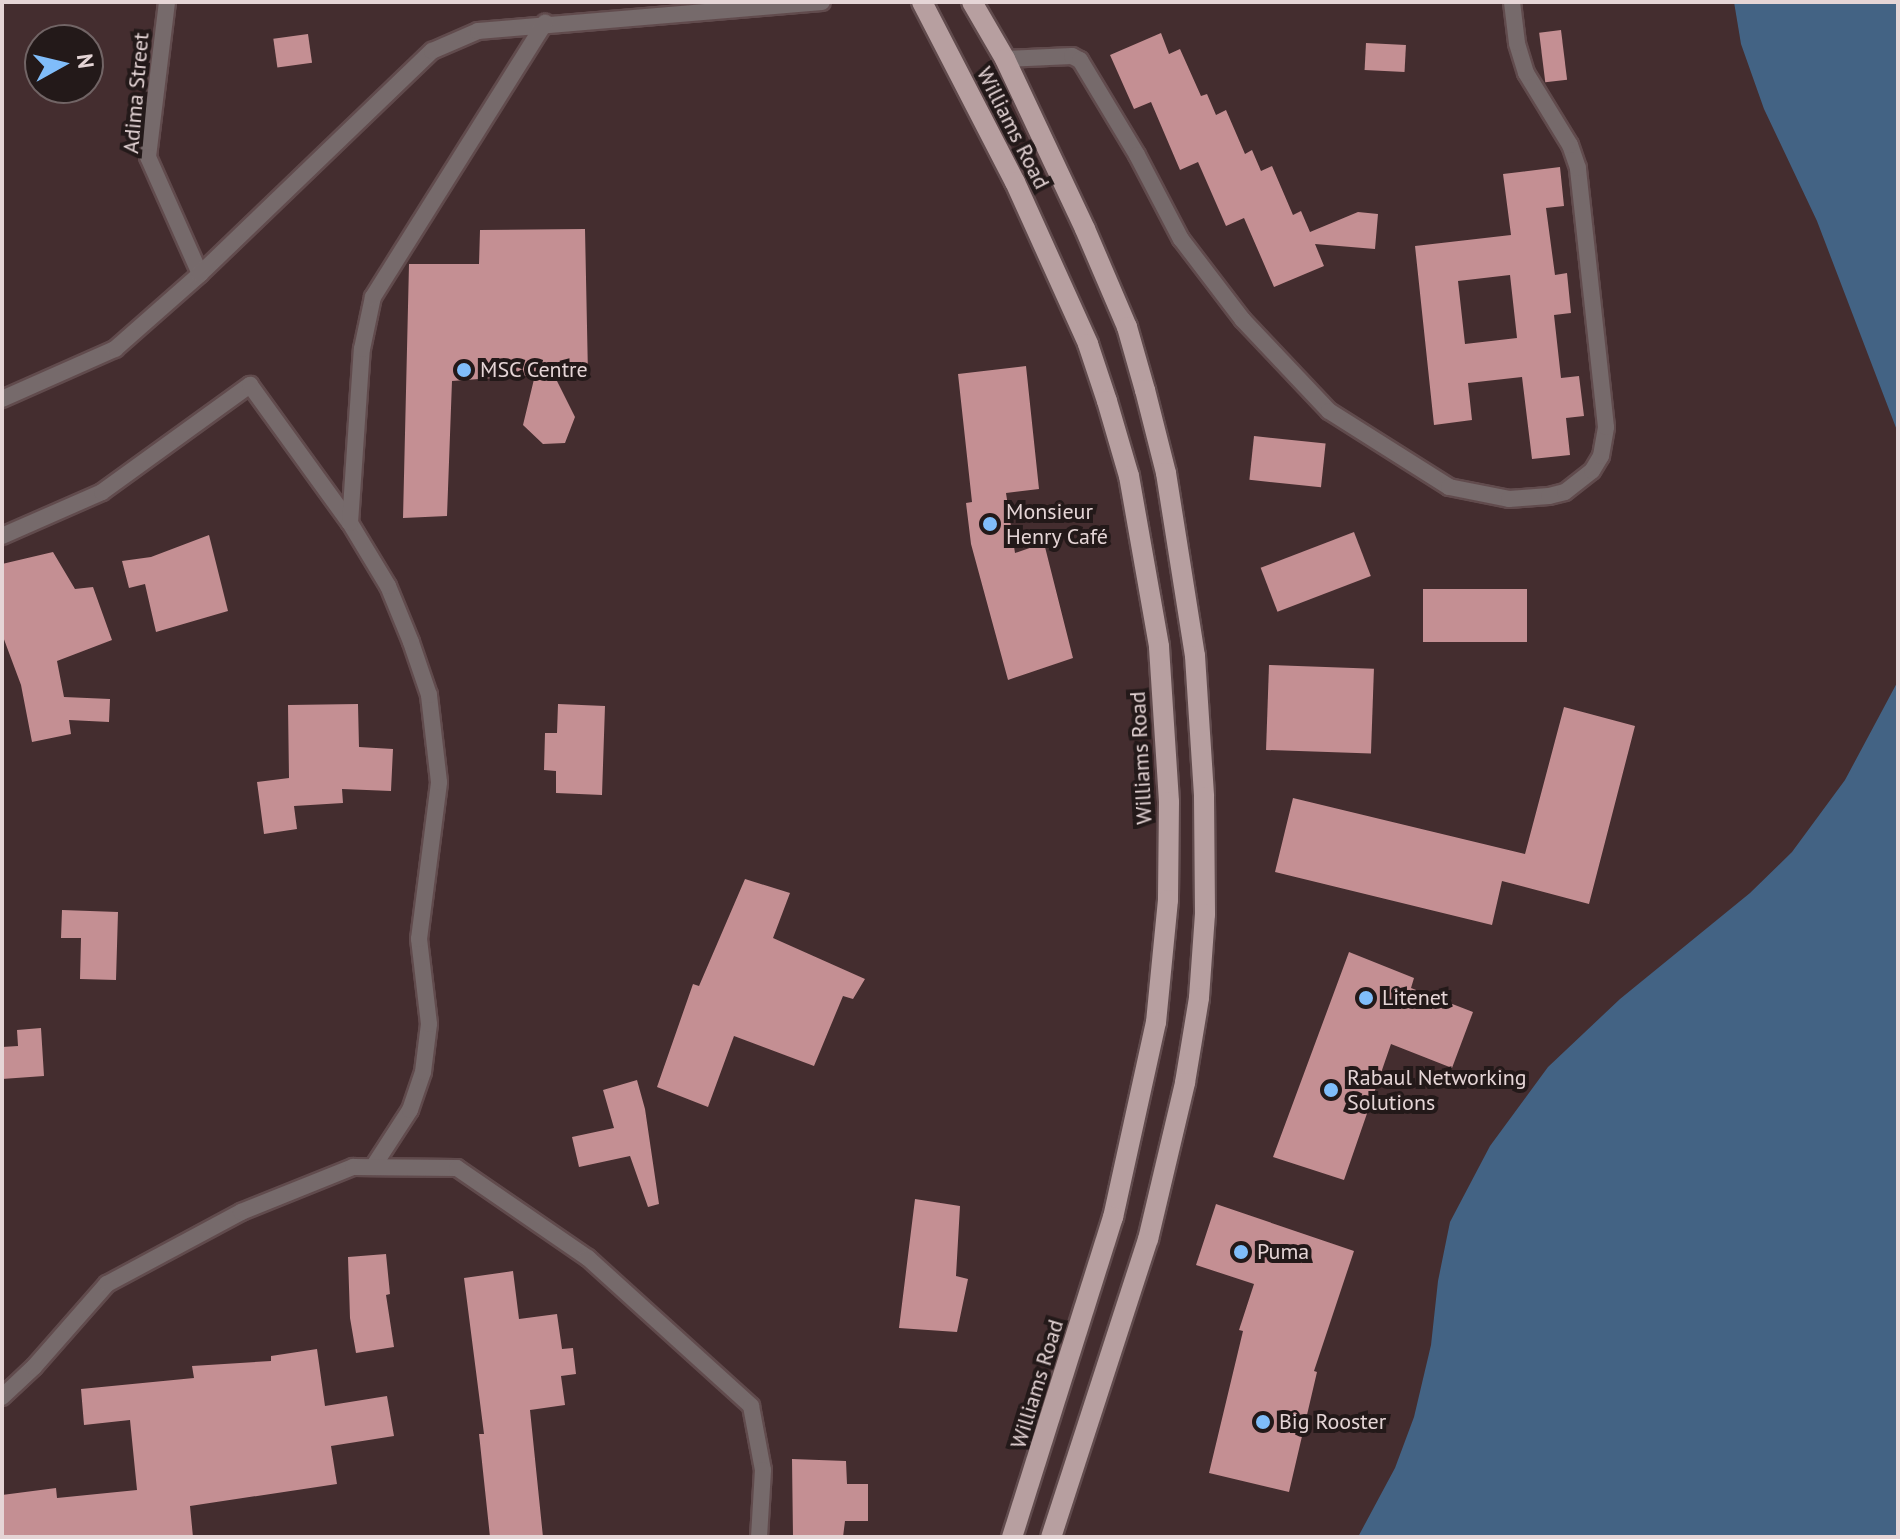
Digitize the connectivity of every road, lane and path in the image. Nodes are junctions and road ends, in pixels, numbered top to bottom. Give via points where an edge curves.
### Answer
1 (167, 2) edge
2 (822, 2) edge
3 (922, 2) edge
4 (972, 2) edge
5 (1512, 2) edge
6 (545, 23) junction
7 (1005, 59) junction
8 (200, 274) junction
9 (2, 399) edge
10 (350, 523) junction
11 (2, 536) edge
12 (373, 1167) junction
13 (2, 1397) edge
14 (759, 1537) edge
15 (1012, 1537) edge
16 (1051, 1537) edge

1 - 8 street, Adima Street via 148,157
2 - 6 street
3 - 15 main road, Williams Road via 1015,182 1088,344 1107,401 1129,476 1159,647 1169,802 1168,900 1153,1037 1113,1217
4 - 7 main road, Williams Road
5 - 7 street via 1526,73 1570,145 1578,168 1606,427 1601,456 1592,471 1565,492 1549,496 1509,499 1449,487 1329,411 1243,320 1181,239 1080,60
6 - 8 street via 478,31 432,51
6 - 10 street via 373,297 362,349
7 - 16 main road, Williams Road via 1127,327 1145,390 1166,473 1195,656 1204,797 1205,914 1185,1083 1148,1239
8 - 9 street via 115,349
10 - 11 street via 250,385 102,492
10 - 12 street via 388,586 411,642 429,695 439,782 419,939 429,1024 423,1072 410,1110
12 - 13 street via 353,1167 241,1212 107,1284
12 - 14 street via 457,1168 588,1258 751,1406 763,1470

